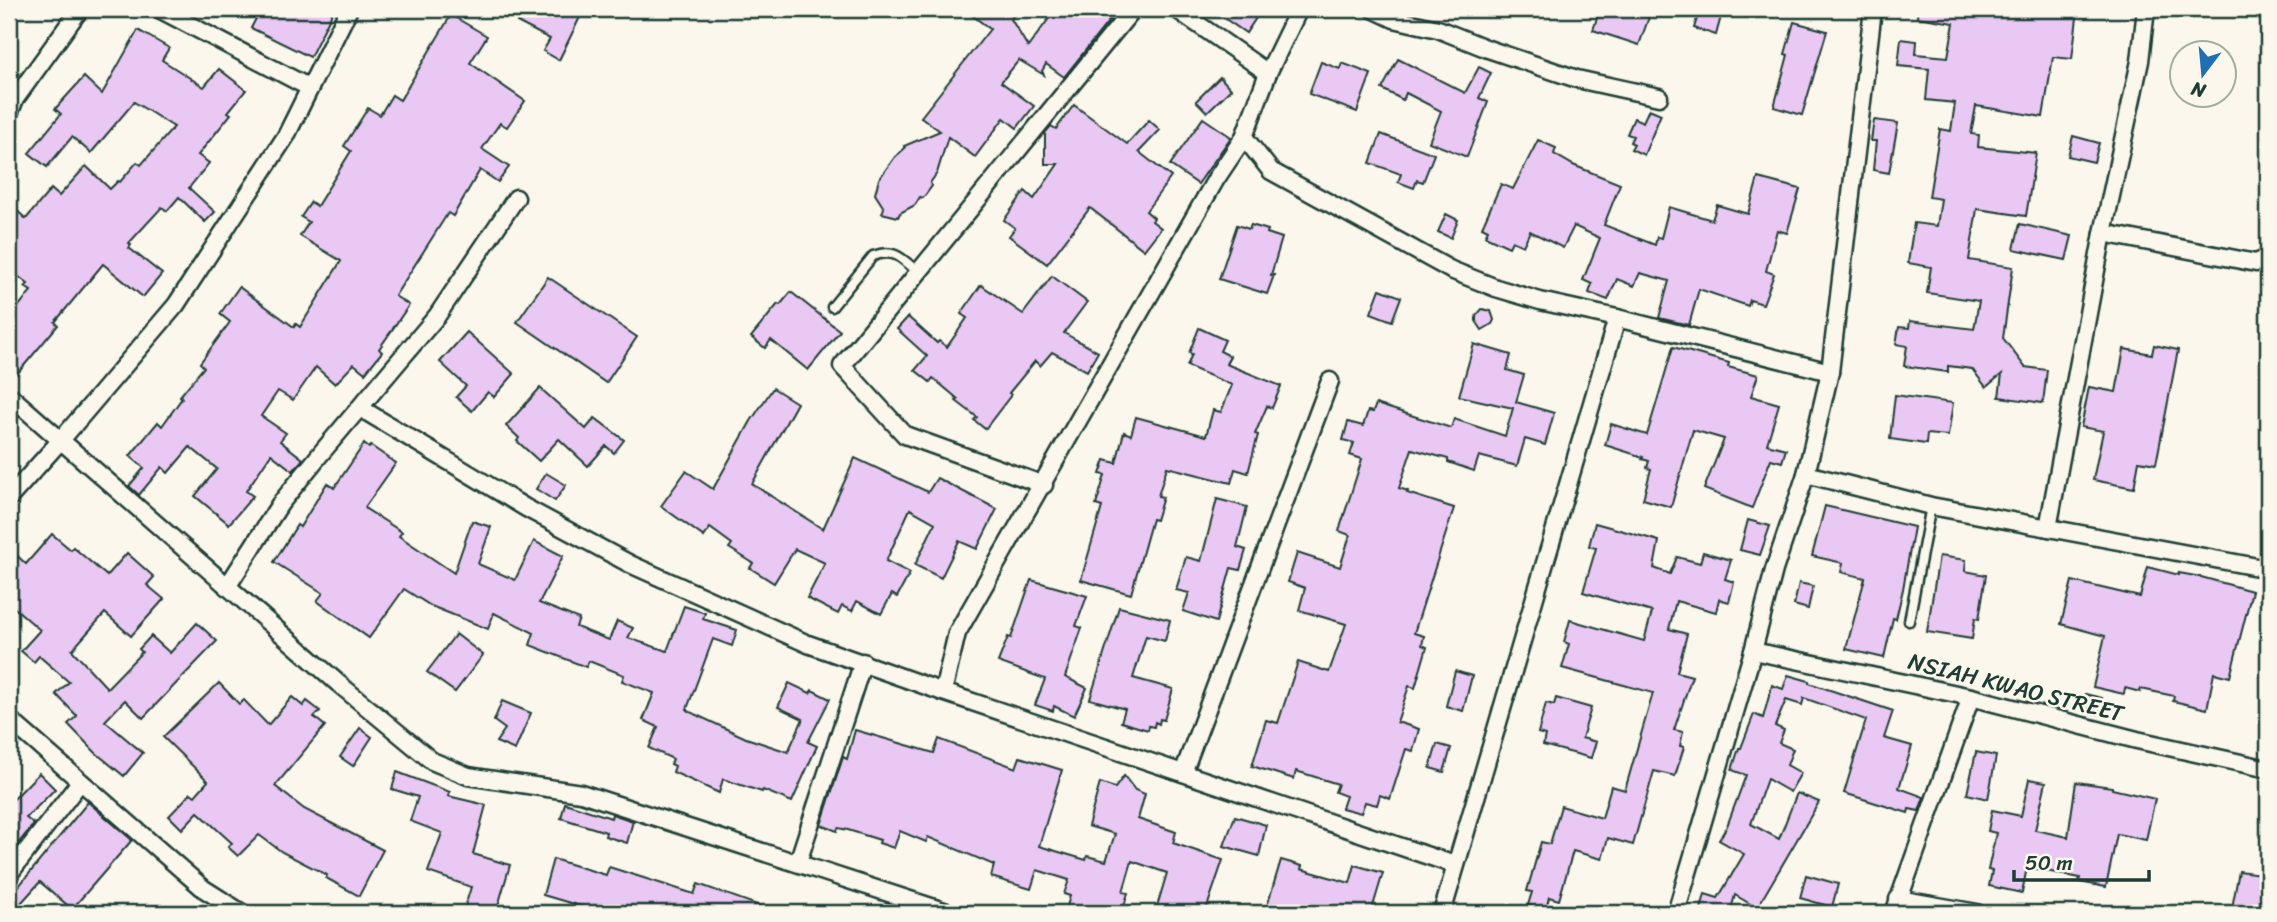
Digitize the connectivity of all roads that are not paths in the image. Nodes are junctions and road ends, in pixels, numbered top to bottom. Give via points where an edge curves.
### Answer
1 (82, 9) edge
2 (159, 9) edge
3 (349, 9) edge
4 (1133, 9) edge
5 (1176, 9) edge
6 (1299, 9) edge
7 (1373, 9) edge
8 (1874, 9) edge
9 (2146, 9) edge
10 (1268, 73) junction
11 (310, 88) junction
12 (1659, 97) dead end
13 (11, 103) edge
14 (1244, 137) junction
15 (516, 198) dead end
16 (2103, 233) junction
17 (2268, 258) edge
18 (919, 272) junction
19 (832, 307) dead end
20 (1617, 318) junction
21 (1830, 372) junction
22 (1329, 381) dead end
23 (9, 395) edge
24 (360, 408) junction
25 (61, 440) junction
26 (1806, 474) junction
27 (1044, 485) junction
28 (9, 498) edge
29 (1931, 506) junction
30 (2048, 528) junction
31 (2268, 569) edge
32 (227, 587) junction
33 (1909, 621) dead end
34 (1753, 651) junction
35 (863, 662) junction
36 (943, 692) junction
37 (1971, 697) junction
38 (9, 719) edge
39 (2268, 769) edge
40 (1183, 774) junction
41 (80, 782) junction
42 (798, 862) junction
43 (1455, 865) junction
44 (9, 874) edge
45 (1896, 906) edge
46 (242, 913) edge
47 (950, 913) edge
48 (1442, 913) edge
49 (1676, 913) edge
50 (1977, 913) edge

1 - 13 street
2 - 11 street
3 - 11 street
4 - 18 street
5 - 10 street
6 - 10 street
7 - 12 street via 1577,79
8 - 21 street
9 - 16 street via 2140,61
10 - 14 street
11 - 25 street via 286,136 176,305
14 - 20 street via 1271,171 1451,270 1540,301
14 - 27 street
15 - 24 street via 437,316
16 - 17 street via 2256,262
16 - 30 street
18 - 19 lane via 895,253 873,256
18 - 27 street via 842,366 905,435
20 - 21 street
20 - 43 street
21 - 26 street
22 - 40 street
23 - 25 street
24 - 32 street via 280,504
24 - 35 street via 526,508 631,564 808,644
25 - 28 street
25 - 32 street
26 - 29 street
26 - 34 street
27 - 36 street via 957,633
29 - 30 street
29 - 33 lane
30 - 31 street
32 - 42 street via 432,761 468,776 581,793
34 - 37 street, NSIAH KWAO STREET
34 - 49 street
35 - 36 street
35 - 42 street
36 - 40 street
37 - 39 street, NSIAH KWAO STREET
37 - 45 street
38 - 41 street
40 - 43 street
41 - 44 street
41 - 46 street via 204,889
42 - 47 street
43 - 48 street
45 - 50 street

